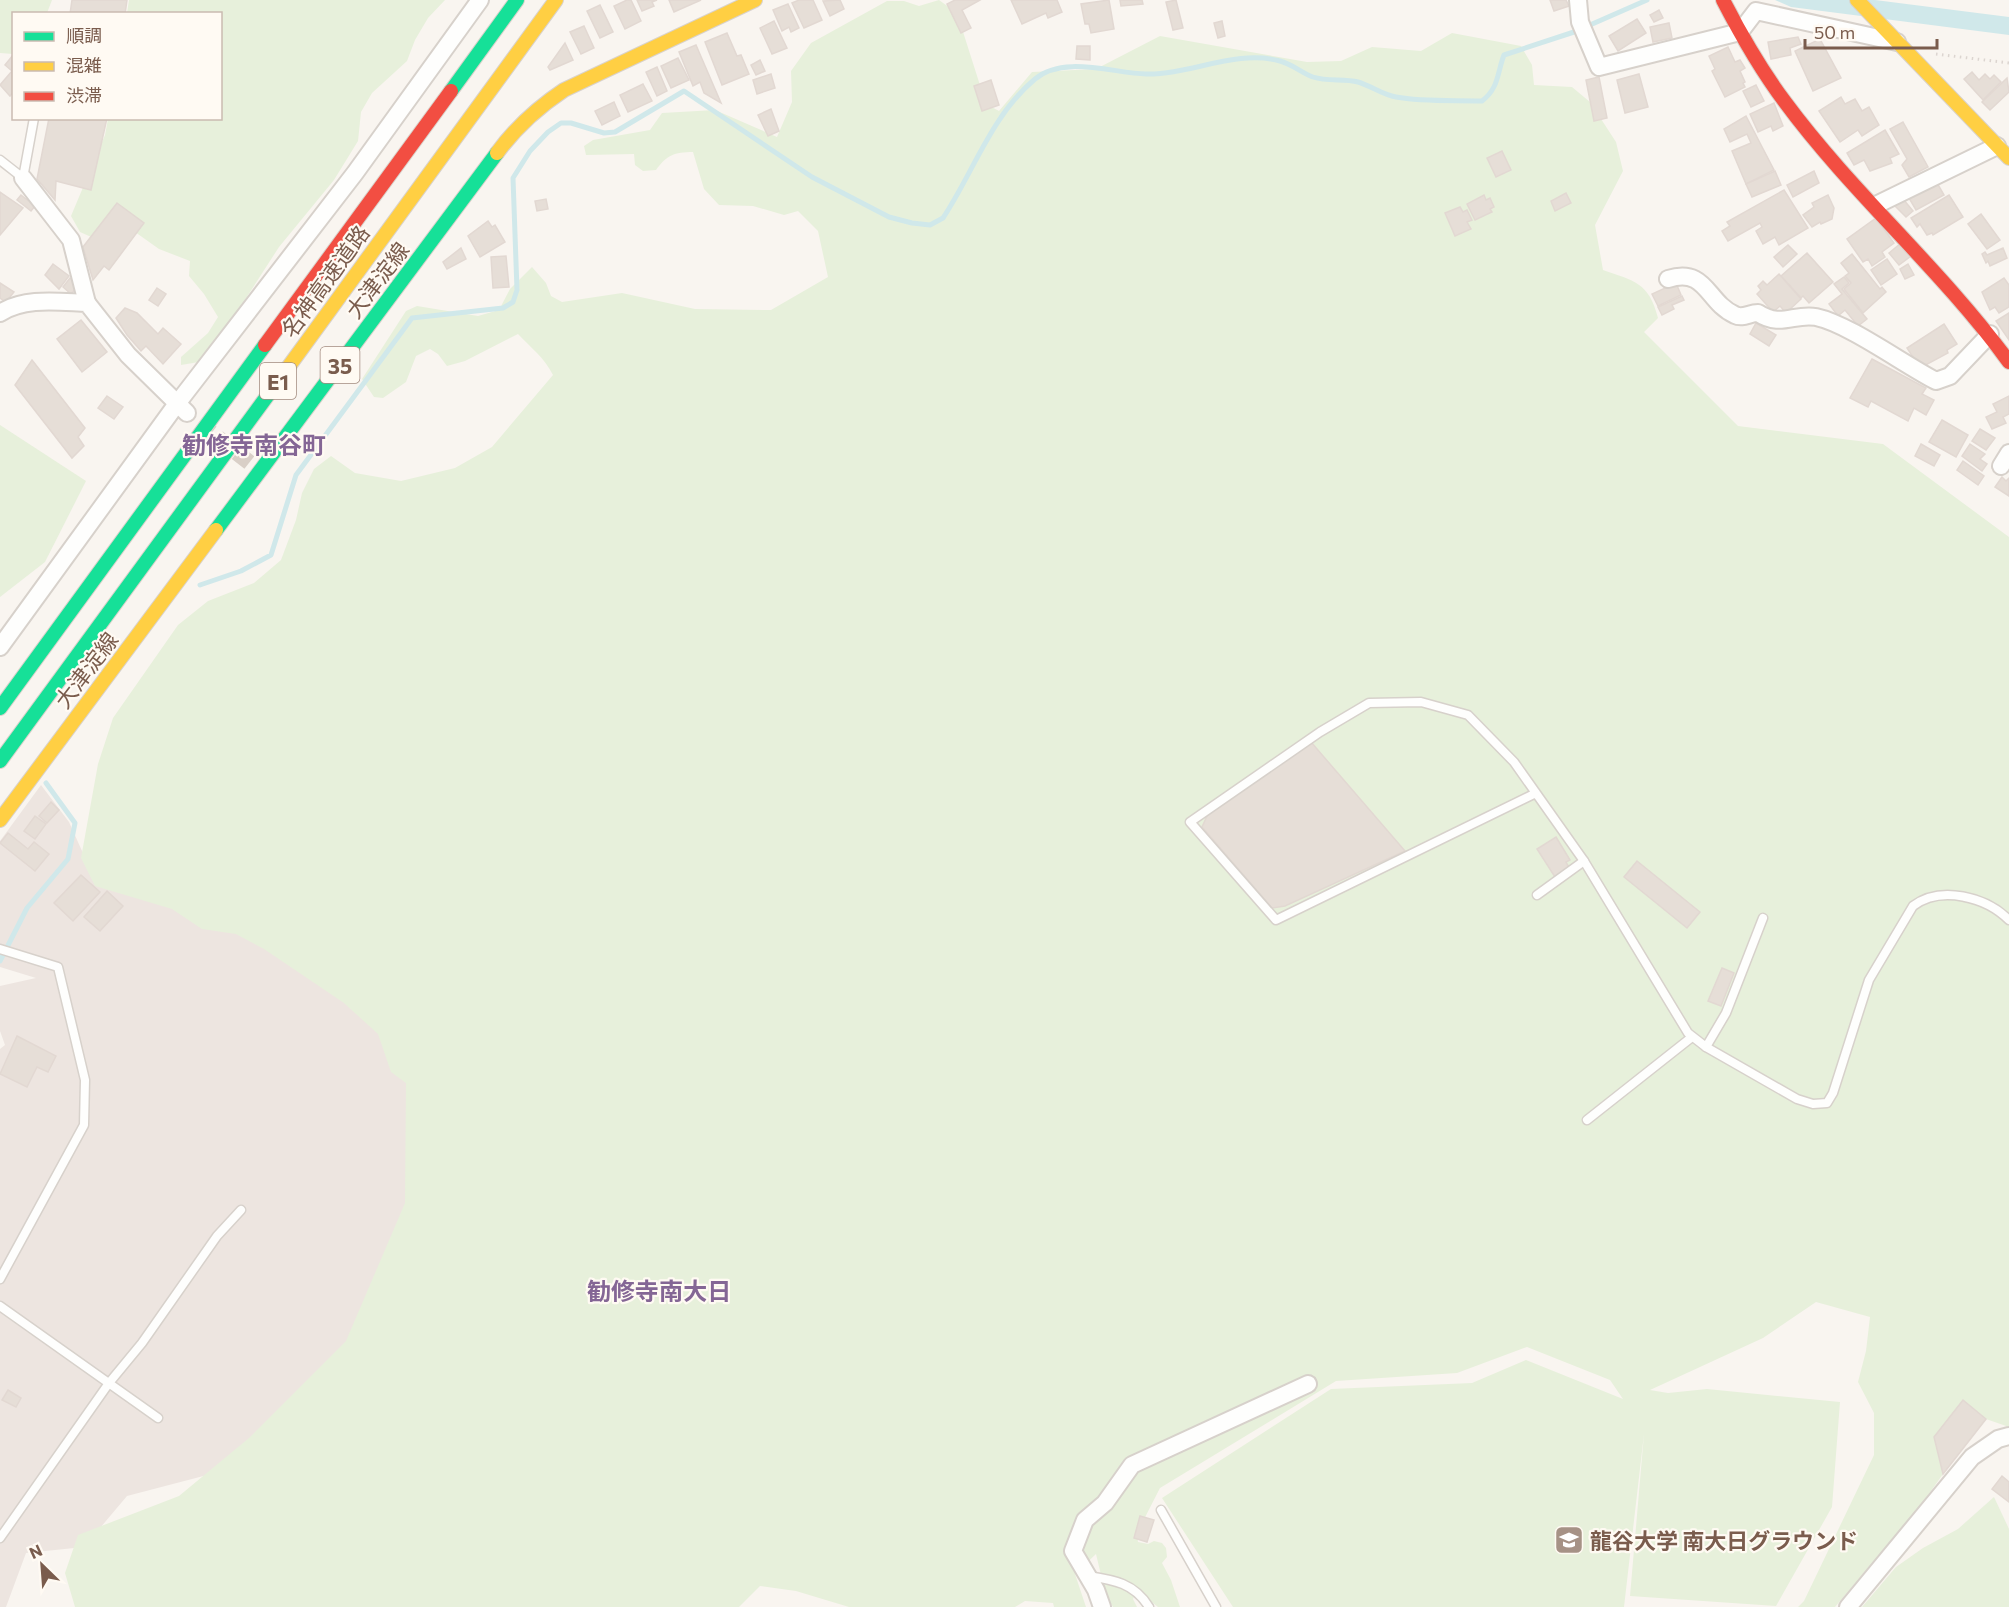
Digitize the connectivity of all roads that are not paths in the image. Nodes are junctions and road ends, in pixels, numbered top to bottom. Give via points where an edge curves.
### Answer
1 (480, 0) edge
2 (517, 0) edge
3 (556, 0) edge
4 (755, 0) edge
5 (1578, 0) edge
6 (1723, 0) edge
7 (1857, 0) edge
8 (1740, 32) junction
9 (1897, 43) junction
10 (34, 120) edge
11 (2003, 152) edge
12 (0, 160) edge
13 (23, 178) junction
14 (1876, 205) junction
15 (1668, 279) dead end
16 (87, 303) junction
17 (0, 313) edge
18 (1990, 334) junction
19 (2009, 362) edge
20 (182, 409) junction
21 (0, 647) edge
22 (0, 708) edge
23 (0, 761) edge
24 (1536, 793) junction
25 (0, 819) edge
26 (1584, 861) junction
27 (1537, 896) dead end
28 (1763, 918) dead end
29 (2009, 920) edge
30 (0, 949) edge
31 (1692, 1036) junction
32 (1706, 1047) junction
33 (1587, 1120) dead end
34 (241, 1210) dead end
35 (0, 1279) edge
36 (0, 1306) edge
37 (109, 1383) junction
38 (1308, 1384) dead end
39 (158, 1418) dead end
40 (2009, 1436) edge
41 (1161, 1510) dead end
42 (0, 1538) edge
43 (1088, 1576) junction
44 (1102, 1607) edge
45 (1149, 1607) edge
46 (1216, 1607) edge
47 (1848, 1607) edge

1 - 20 street
2 - 22 main road, 名神高速道路 / E1
3 - 23 main road, 名神高速道路 / E1
4 - 25 main road, 大津淀線 / 35 via 564,90 512,133 256,467
5 - 8 street via 1580,22 1599,67
6 - 8 main road
7 - 9 main road
8 - 9 street via 1756,11
8 - 14 main road via 1796,116
9 - 11 main road
10 - 13 lane
11 - 14 street
12 - 13 lane
13 - 16 street via 71,240
14 - 18 main road
15 - 18 street via 1688,276 1698,280 1737,316 1754,313 1769,321 1814,316 1833,322 1936,381 1950,376
16 - 17 street via 44,301 11,306
16 - 20 street via 128,355
18 - 19 main road
20 - 21 street
24 - 24 lane via 1514,762 1468,715 1421,702 1369,703 1190,822 1276,920
24 - 26 lane
26 - 27 lane
26 - 31 lane
28 - 32 lane via 1726,1013
29 - 32 lane via 1992,908 1951,894 1924,897 1913,906 1869,980 1827,1103 1797,1099
30 - 35 lane via 58,967 86,1080 84,1125
31 - 32 lane
31 - 33 lane
34 - 37 lane via 217,1236
36 - 37 lane
37 - 39 lane
37 - 42 lane
38 - 43 street via 1132,1465 1105,1503 1085,1520 1073,1551
40 - 47 street via 1972,1457
41 - 46 lane
43 - 44 street
43 - 45 lane via 1119,1580

